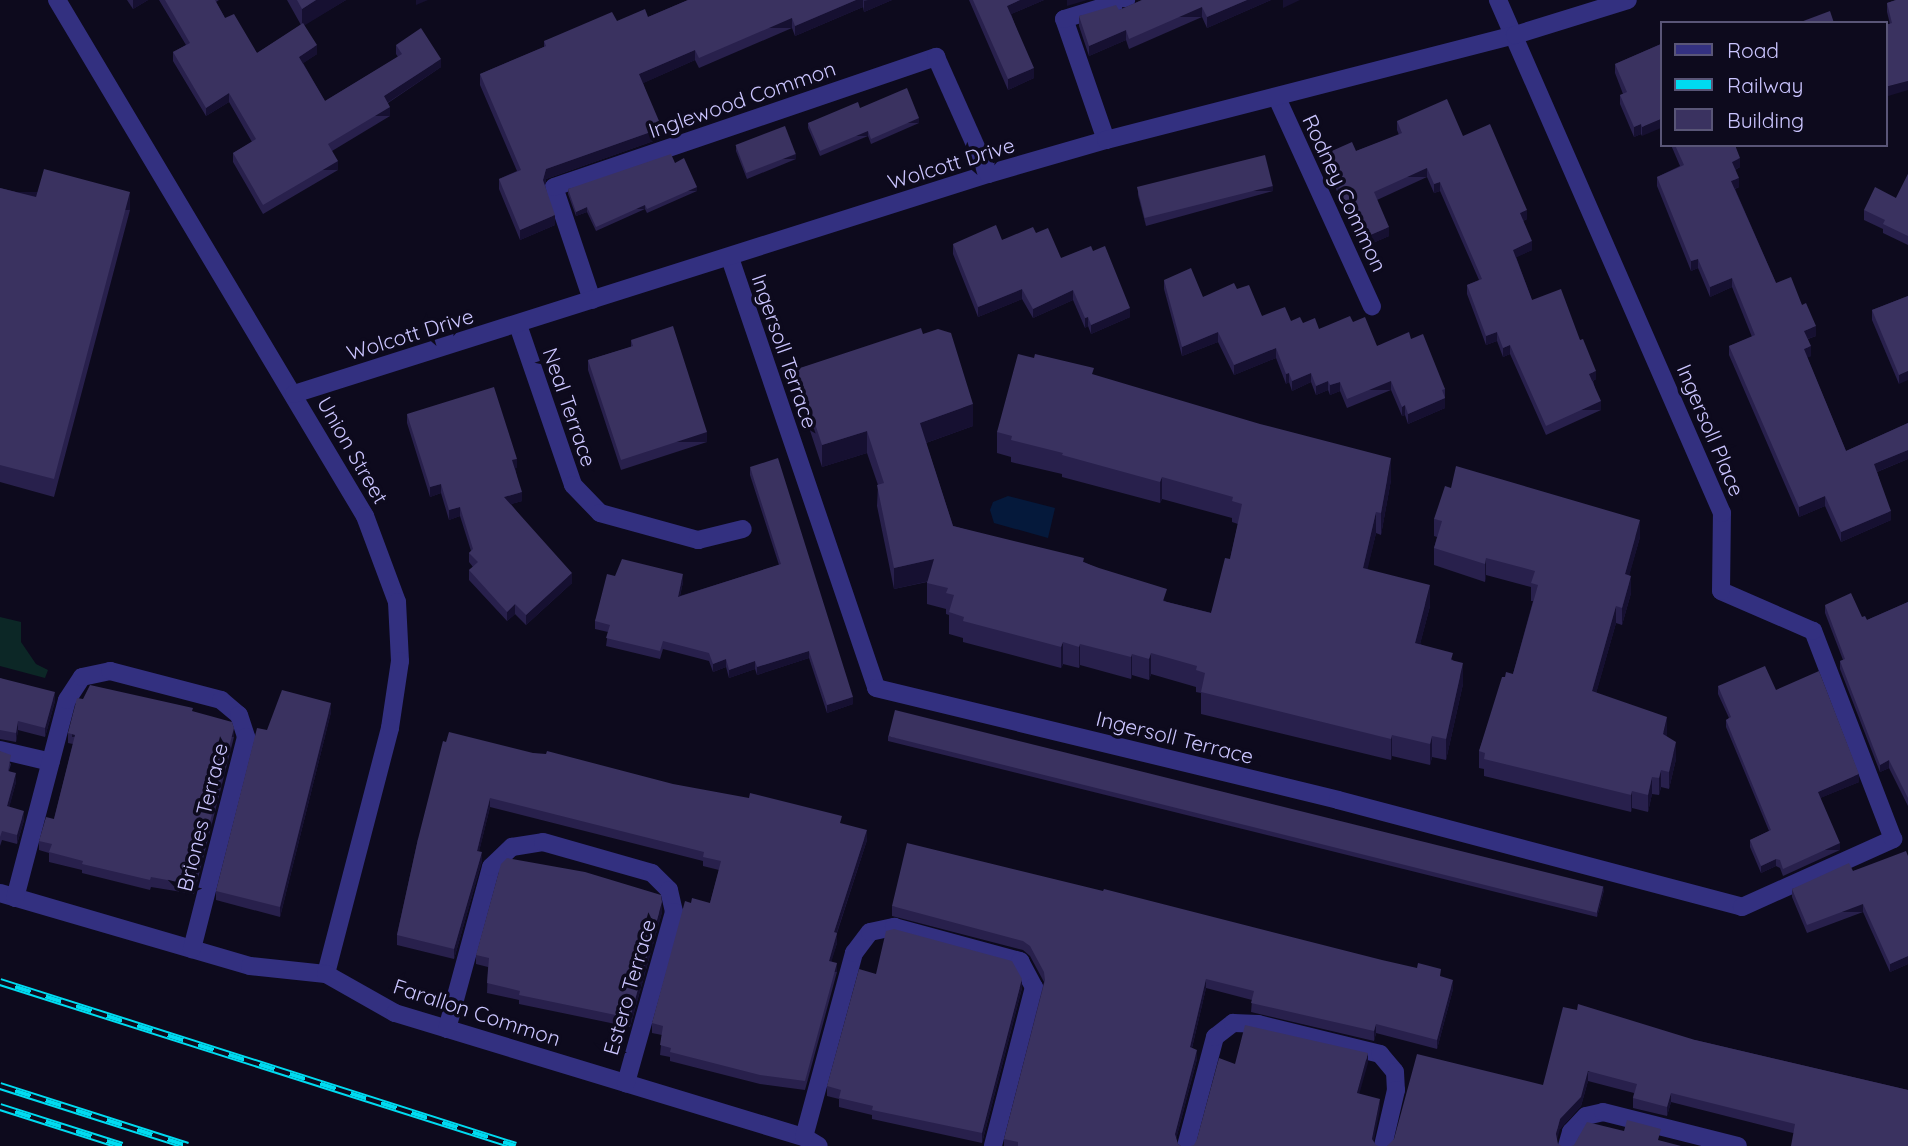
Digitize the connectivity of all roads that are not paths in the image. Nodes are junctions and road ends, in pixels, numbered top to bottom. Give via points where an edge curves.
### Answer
1 (57, 0) edge
2 (1126, 0) edge
3 (1499, 0) edge
4 (1628, 0) edge
5 (1515, 35) junction
6 (1277, 97) junction
7 (1106, 140) junction
8 (988, 174) junction
9 (730, 258) junction
10 (592, 300) junction
11 (1372, 306) dead end
12 (518, 325) junction
13 (295, 394) junction
14 (743, 529) dead end
15 (0, 750) edge
16 (51, 762) junction
17 (1893, 839) joint
18 (8, 895) edge
19 (192, 949) junction
20 (326, 974) junction
21 (447, 1029) junction
22 (626, 1083) junction
23 (811, 1142) edge
24 (993, 1146) edge
25 (1186, 1146) edge
26 (1383, 1146) edge
27 (1567, 1146) edge
28 (1738, 1146) edge

1 - 13 street, Union Street
2 - 7 street via 1064,19
3 - 5 street
4 - 5 street, Wolcott Drive
5 - 6 street, Wolcott Drive
5 - 17 street, Ingersoll Place via 1722,513 1721,591 1813,631
6 - 7 street, Wolcott Drive
6 - 11 street, Rodney Common
7 - 8 street, Wolcott Drive
8 - 9 street, Wolcott Drive
8 - 10 street, Inglewood Common via 936,57 554,187
9 - 10 street, Wolcott Drive
9 - 17 street, Ingersoll Terrace via 876,688 1338,800 1742,907
10 - 12 street, Wolcott Drive
12 - 13 street, Wolcott Drive
12 - 14 street, Neal Terrace via 573,485 600,513 698,540
13 - 20 street, Union Street via 365,516 397,602 400,661 390,728
15 - 16 street
16 - 18 street, Briones Terrace
16 - 19 street, Briones Terrace via 67,700 82,677 110,671 222,701 239,715 246,737
18 - 19 street, Farallon Common
19 - 20 street, Farallon Common via 250,966
20 - 21 street, Farallon Common via 395,1013
21 - 22 street, Farallon Common
21 - 22 street, Estero Terrace via 491,867 512,847 543,842 652,873 669,890 674,912
22 - 23 street, Farallon Common
23 - 24 street via 854,953 870,932 894,927 1020,961 1034,987
25 - 26 street via 1215,1037 1233,1023 1258,1024 1380,1054 1395,1072 1396,1090
27 - 28 street via 1571,1132 1586,1116 1603,1112

